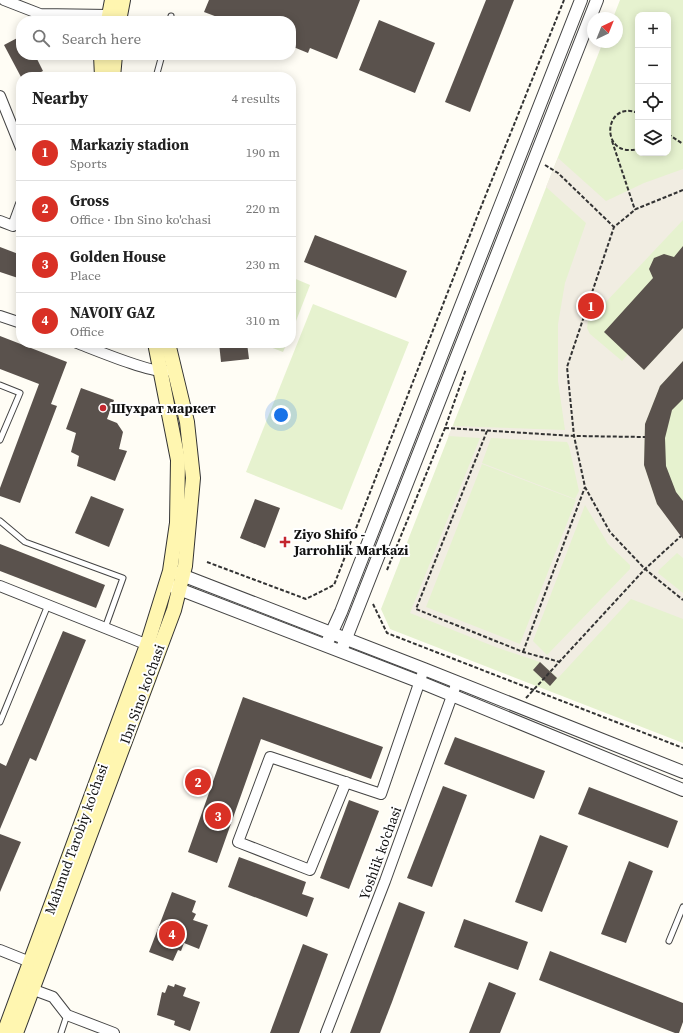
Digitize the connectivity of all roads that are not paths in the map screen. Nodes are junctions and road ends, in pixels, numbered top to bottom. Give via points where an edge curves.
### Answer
1 (4, 0) edge
2 (112, 0) edge
3 (123, 0) edge
4 (581, 0) edge
5 (597, 0) edge
6 (69, 16) edge
7 (112, 16) edge
8 (114, 16) edge
9 (102, 60) edge
10 (115, 60) edge
11 (161, 60) edge
12 (102, 72) edge
13 (113, 72) edge
14 (157, 72) edge
15 (0, 96) edge
16 (16, 136) edge
17 (520, 154) junction
18 (534, 159) junction
19 (16, 220) edge
20 (0, 221) edge
21 (0, 316) edge
22 (16, 321) edge
23 (93, 348) edge
24 (157, 348) edge
25 (168, 348) edge
26 (168, 371) junction
27 (0, 385) edge
28 (415, 419) junction
29 (429, 424) junction
30 (0, 440) edge
31 (0, 521) edge
32 (168, 577) junction
33 (182, 583) junction
34 (0, 586) edge
35 (48, 605) junction
36 (105, 628) junction
37 (331, 633) junction
38 (346, 638) junction
39 (326, 646) junction
40 (153, 647) junction
41 (341, 651) junction
42 (424, 669) junction
43 (420, 682) junction
44 (457, 682) junction
45 (452, 695) junction
46 (0, 722) edge
47 (683, 772) edge
48 (346, 782) junction
49 (683, 790) edge
50 (683, 907) edge
51 (669, 941) dead end
52 (0, 950) edge
53 (35, 965) junction
54 (27, 988) junction
55 (67, 1015) junction
56 (4, 1033) edge
57 (16, 1033) edge
58 (61, 1033) edge
59 (114, 1033) edge
60 (326, 1033) edge

1 - 6 street via 40,14
2 - 7 main road
3 - 8 main road
4 - 17 street
5 - 18 street
9 - 12 main road
10 - 13 main road
11 - 14 lane
15 - 16 street
17 - 18 street
17 - 28 street
18 - 29 street
19 - 20 street via 14,226
21 - 22 street
23 - 26 street
24 - 26 main road, Mahmud Tarobiy ko'chasi
25 - 26 main road, Ibn Sino ko'chasi
26 - 32 main road, Mahmud Tarobiy ko'chasi via 178,460 177,523
26 - 33 main road, Ibn Sino ko'chasi via 187,422 193,478
27 - 30 lane via 20,393
28 - 29 street
28 - 37 street
29 - 38 street
31 - 36 lane via 25,542 122,578
32 - 33 street
32 - 40 main road, Mahmud Tarobiy ko'chasi
33 - 37 street
33 - 39 street
33 - 40 main road, Ibn Sino ko'chasi
34 - 35 street
35 - 36 street
35 - 46 lane
36 - 40 street
37 - 38 street
37 - 39 street
38 - 41 street
38 - 42 street
39 - 41 street
40 - 53 main road, Mahmud Tarobiy ko'chasi
41 - 43 street
42 - 43 street
42 - 44 street
43 - 45 street
43 - 48 street via 381,794
44 - 45 street, Yoshlik ko'chasi
44 - 47 street
45 - 49 street
45 - 60 street, Yoshlik ko'chasi via 385,881
48 - 48 street via 270,757 238,842 310,870
50 - 51 lane
52 - 53 street
53 - 54 main road, Mahmud Tarobiy ko'chasi
54 - 55 street via 53,998
54 - 56 main road, Mahmud Tarobiy ko'chasi
54 - 57 main road
55 - 58 lane
55 - 59 street

